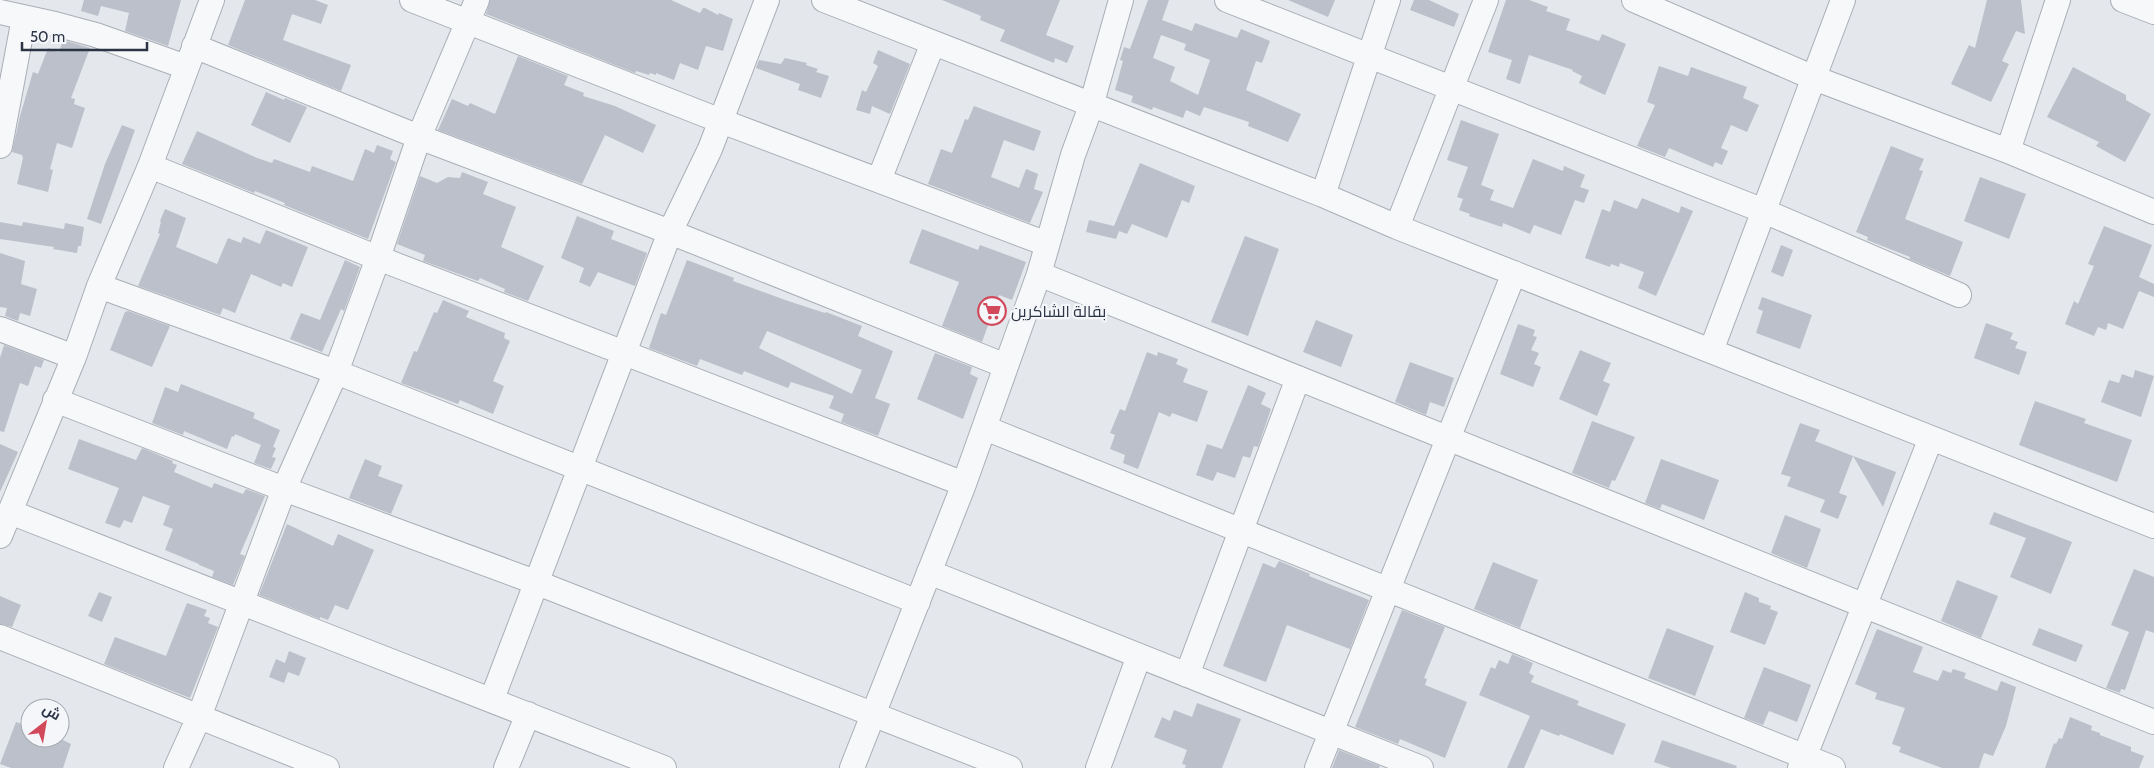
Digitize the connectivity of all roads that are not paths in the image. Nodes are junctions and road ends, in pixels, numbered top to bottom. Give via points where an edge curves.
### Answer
1 (212, 0) edge
2 (412, 0) edge
3 (477, 0) edge
4 (767, 0) edge
5 (824, 0) edge
6 (1121, 0) edge
7 (1227, 0) edge
8 (1388, 0) edge
9 (1486, 0) edge
10 (1634, 0) edge
11 (1843, 0) edge
12 (2058, 0) edge
13 (2123, 0) edge
14 (0, 12) edge
15 (2154, 12) edge
16 (24, 18) junction
17 (468, 23) junction
18 (933, 43) junction
19 (190, 57) junction
20 (1370, 57) junction
21 (1814, 78) junction
22 (1449, 89) junction
23 (1091, 106) junction
24 (721, 121) junction
25 (419, 137) junction
26 (0, 146) edge
27 (2008, 151) junction
28 (150, 166) junction
29 (879, 180) junction
30 (1323, 196) junction
31 (1764, 212) junction
32 (2154, 212) edge
33 (1397, 227) junction
34 (670, 232) junction
35 (1047, 244) junction
36 (378, 258) junction
37 (1514, 273) junction
38 (1039, 274) junction
39 (99, 286) junction
40 (1959, 296) dead end
41 (0, 329) edge
42 (1711, 351) junction
43 (624, 352) junction
44 (74, 357) junction
45 (1006, 366) junction
46 (336, 372) junction
47 (1298, 378) junction
48 (55, 400) junction
49 (984, 428) junction
50 (1448, 438) junction
51 (1931, 438) junction
52 (579, 468) junction
53 (964, 484) junction
54 (284, 489) junction
55 (10, 512) junction
56 (2154, 526) edge
57 (1240, 530) junction
58 (0, 536) edge
59 (930, 572) junction
60 (535, 582) junction
61 (1388, 590) junction
62 (918, 602) junction
63 (241, 604) junction
64 (1865, 606) junction
65 (0, 637) edge
66 (1139, 656) junction
67 (1187, 675) junction
68 (492, 698) junction
69 (528, 714) junction
70 (873, 715) junction
71 (199, 717) junction
72 (2154, 722) edge
73 (1331, 732) junction
74 (1803, 762) edge
75 (176, 768) edge
76 (327, 768) edge
77 (506, 768) edge
78 (664, 768) edge
79 (852, 768) edge
80 (1010, 768) edge
81 (1098, 768) edge
82 (1317, 768) edge
83 (1421, 768) edge
84 (1833, 768) edge

1 - 19 street
2 - 17 street
3 - 17 street
4 - 24 street
5 - 18 street
6 - 23 street
7 - 20 street
8 - 20 street
9 - 22 street
10 - 21 street
11 - 21 street
12 - 27 street
13 - 15 street
14 - 16 street
16 - 19 street
16 - 26 street
17 - 24 street
17 - 25 street
18 - 23 street
18 - 29 street
19 - 25 street
19 - 28 street
20 - 22 street
20 - 30 street
21 - 27 street
21 - 31 street
22 - 31 street
22 - 33 street
23 - 30 street
23 - 35 street
24 - 29 street
24 - 34 street
25 - 34 street
25 - 36 street
27 - 32 street
28 - 36 street
28 - 39 street
29 - 35 street
30 - 33 street
31 - 40 street
31 - 42 street
33 - 37 street
34 - 43 street
34 - 45 street
35 - 38 street
36 - 43 street
36 - 46 street
37 - 42 street
37 - 50 street
38 - 45 street
38 - 47 street
39 - 44 street
39 - 46 street
41 - 44 street
42 - 51 street
43 - 52 street
43 - 53 street
44 - 48 street
45 - 49 street
46 - 52 street
46 - 54 street
47 - 50 street
47 - 57 street
48 - 54 street
48 - 55 street
49 - 53 street
49 - 57 street
50 - 61 street
50 - 64 street
51 - 56 street
51 - 64 street
52 - 60 street
52 - 62 street
53 - 59 street
54 - 60 street
54 - 63 street
55 - 58 street
55 - 63 street
57 - 61 street
57 - 67 street
59 - 62 street
59 - 66 street
60 - 68 street
60 - 70 street
61 - 73 street
61 - 74 street
62 - 70 street
63 - 68 street
63 - 71 street
64 - 72 street
64 - 74 street
65 - 71 street
66 - 67 street
66 - 81 street
67 - 73 street
68 - 69 street
69 - 77 street
69 - 78 street
70 - 79 street
70 - 80 street
71 - 75 street
71 - 76 street
73 - 82 street
73 - 83 street
74 - 84 street

